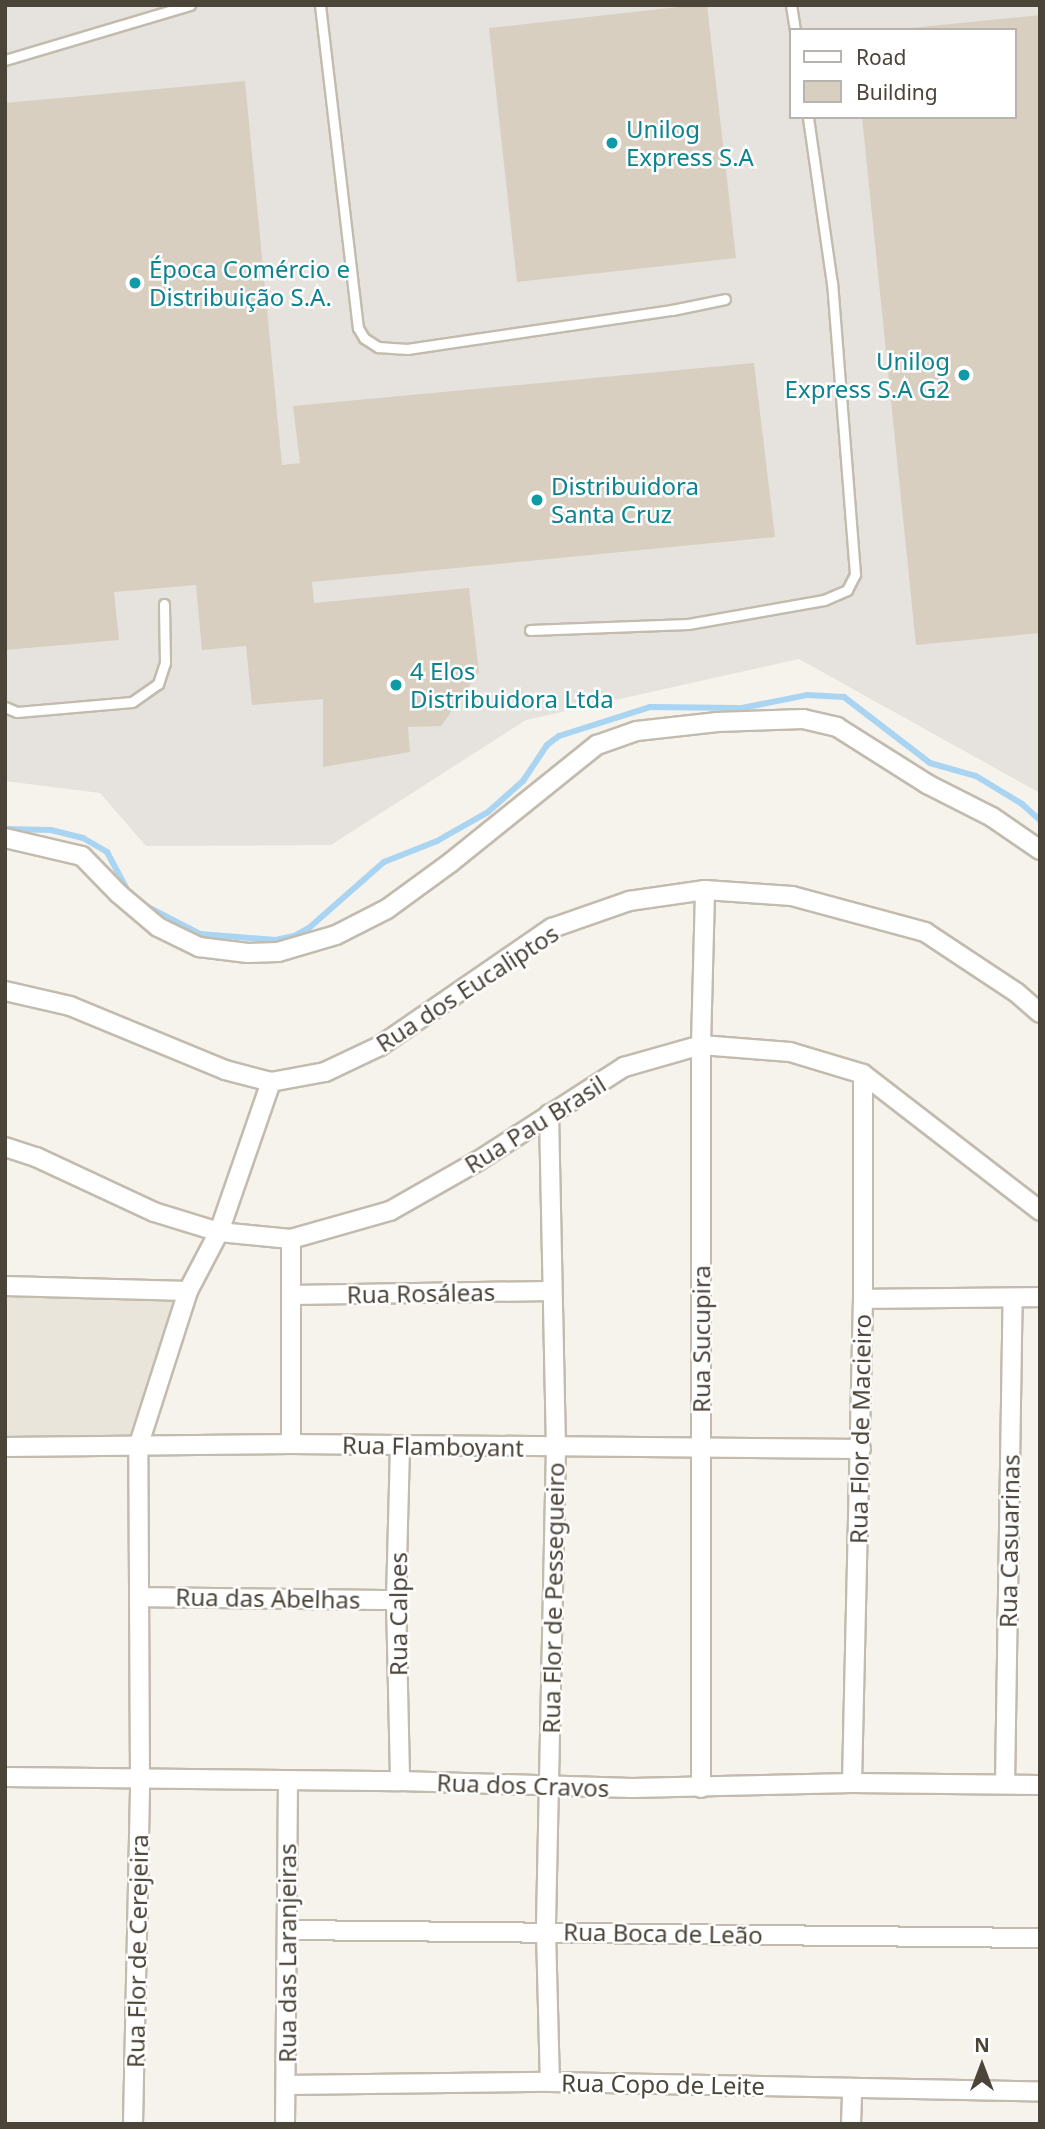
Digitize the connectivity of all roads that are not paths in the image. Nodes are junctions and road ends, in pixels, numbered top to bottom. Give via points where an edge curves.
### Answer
1 (190, 5) edge
2 (320, 5) edge
3 (792, 5) edge
4 (795, 28) edge
5 (5, 60) edge
6 (808, 119) edge
7 (725, 299) dead end
8 (164, 604) dead end
9 (530, 630) dead end
10 (5, 707) edge
11 (5, 838) edge
12 (1040, 850) edge
13 (705, 890) junction
14 (5, 991) edge
15 (1040, 1013) edge
16 (701, 1045) junction
17 (863, 1074) junction
18 (271, 1082) junction
19 (549, 1114) junction
20 (5, 1147) edge
21 (1040, 1211) edge
22 (219, 1233) junction
23 (291, 1239) junction
24 (5, 1286) edge
25 (188, 1291) junction
26 (551, 1291) junction
27 (291, 1295) junction
28 (1040, 1297) edge
29 (1013, 1298) junction
30 (863, 1299) junction
31 (291, 1444) junction
32 (5, 1447) edge
33 (138, 1447) junction
34 (400, 1447) junction
35 (556, 1447) junction
36 (701, 1449) junction
37 (861, 1449) junction
38 (139, 1597) junction
39 (396, 1600) junction
40 (5, 1777) edge
41 (140, 1778) junction
42 (400, 1781) junction
43 (288, 1782) junction
44 (852, 1783) junction
45 (1005, 1784) junction
46 (1040, 1785) edge
47 (549, 1786) junction
48 (701, 1788) junction
49 (287, 1930) junction
50 (547, 1932) junction
51 (1040, 1938) edge
52 (550, 2082) junction
53 (286, 2085) junction
54 (852, 2088) junction
55 (1040, 2091) edge
56 (133, 2124) edge
57 (285, 2124) edge
58 (851, 2124) edge

1 - 5 lane
2 - 7 lane via 358,328 364,338 378,347 407,349
3 - 4 lane
6 - 9 lane via 832,284 855,574 847,590 824,600 688,624
8 - 10 lane via 165,663 158,684 132,702 17,712
11 - 12 street via 82,856 158,927 199,947 278,952 336,935 387,909 597,745 651,730 803,719 837,727
13 - 15 street, Rua dos Eucaliptos via 792,896 925,932
13 - 16 street, Rua Sucupira
13 - 18 street, Rua dos Eucaliptos via 629,901 552,928 380,1046 325,1072
14 - 18 street, Rua dos Eucaliptos via 71,1006 225,1070
16 - 17 street, Rua Pau Brasil via 790,1052
16 - 19 street, Rua Pau Brasil via 624,1067
16 - 36 street, Rua Sucupira
17 - 21 street, Rua Pau Brasil
17 - 30 street, Rua Flor de Macieiro
18 - 22 street, Rua Flor de Cerejeira
19 - 23 street, Rua Pau Brasil via 390,1211
19 - 26 street, Rua Flor de Pessegueiro
20 - 22 street, Rua Pau Brasil via 154,1212
22 - 23 street, Rua Pau Brasil
22 - 25 street, Rua Flor de Cerejeira
23 - 27 street
24 - 25 street
25 - 33 street, Rua Flor de Cerejeira
26 - 27 street, Rua Rosáleas
26 - 35 street, Rua Flor de Pessegueiro
27 - 31 street
28 - 29 street
29 - 30 street
29 - 45 street, Rua Casuarinas
30 - 37 street, Rua Flor de Macieiro
31 - 33 street, Rua Flamboyant
31 - 34 street, Rua Flamboyant
32 - 33 street, Rua Flamboyant
33 - 38 street, Rua Flor de Cerejeira
34 - 35 street, Rua Flamboyant
34 - 39 street, Rua Calpes
35 - 36 street, Rua Flamboyant
35 - 47 street, Rua Flor de Pessegueiro
36 - 37 street, Rua Flamboyant
36 - 48 street, Rua Sucupira
37 - 44 street, Rua Flor de Macieiro
38 - 39 street, Rua das Abelhas
38 - 41 street, Rua Flor de Cerejeira
39 - 42 street, Rua Calpes
40 - 41 street, Rua dos Cravos
41 - 43 street, Rua dos Cravos
41 - 56 street, Rua Flor de Cerejeira
42 - 43 street, Rua dos Cravos
42 - 47 street, Rua dos Cravos
43 - 49 street, Rua das Laranjeiras
44 - 45 street, Rua dos Cravos
44 - 48 street, Rua dos Cravos
45 - 46 street, Rua dos Cravos
47 - 48 street, Rua dos Cravos
47 - 50 street, Rua Flor de Pessegueiro
49 - 50 street, Rua Boca de Leão
49 - 53 street, Rua das Laranjeiras
50 - 51 street, Rua Boca de Leão
50 - 52 street, Rua Flor de Pessegueiro
52 - 53 street, Rua Copo de Leite
52 - 54 street, Rua Copo de Leite
53 - 57 street, Rua das Laranjeiras
54 - 55 street, Rua Copo de Leite
54 - 58 street

